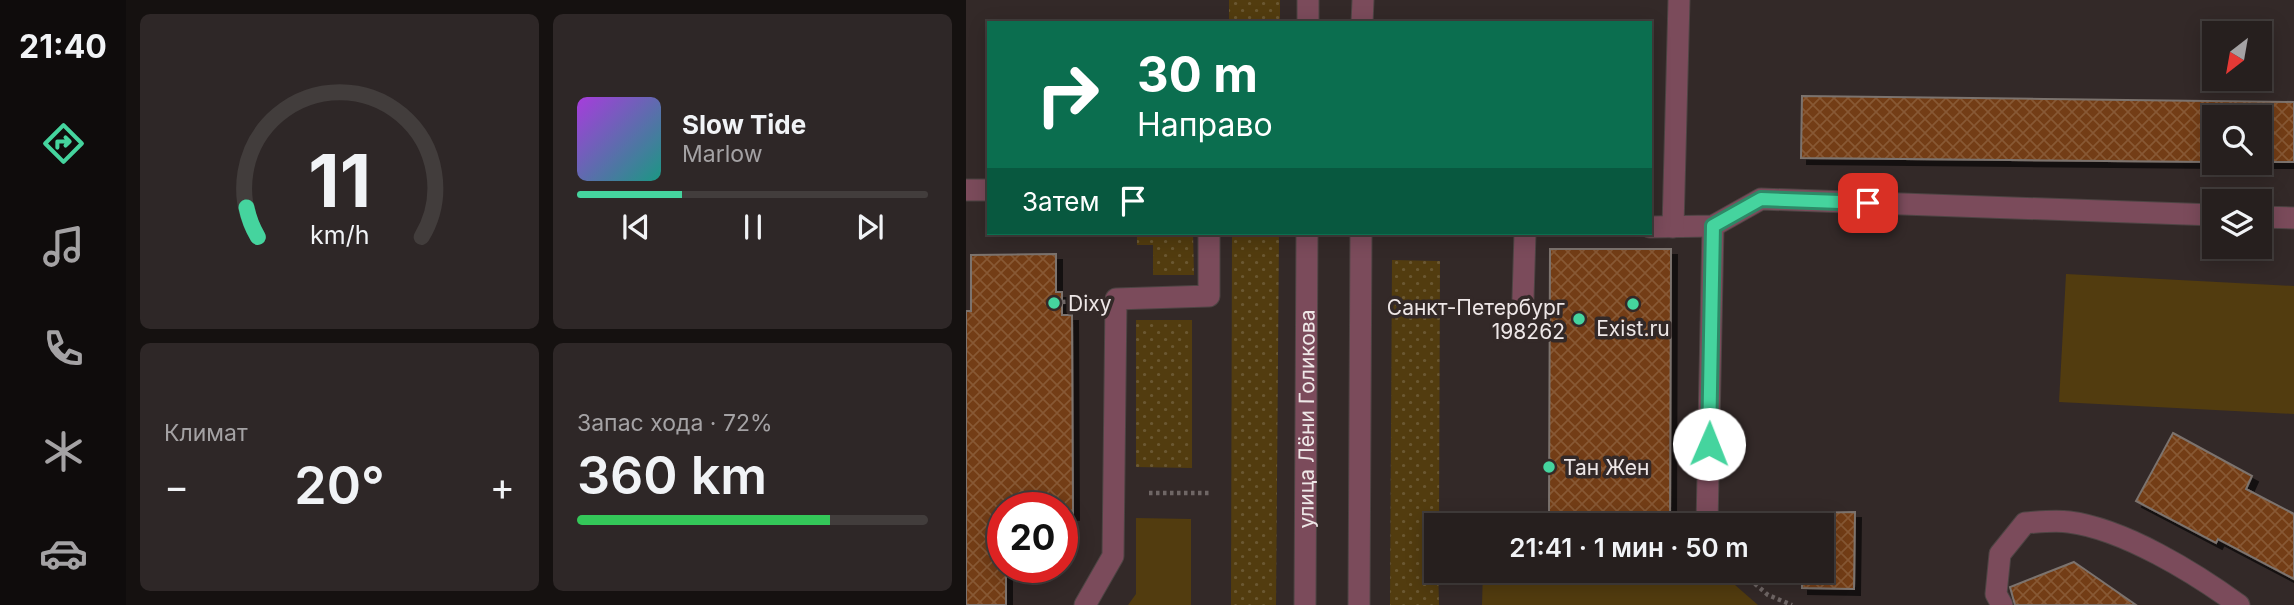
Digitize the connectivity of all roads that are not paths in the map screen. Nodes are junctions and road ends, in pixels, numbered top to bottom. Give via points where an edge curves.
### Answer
1 (1308, 0) edge
2 (1363, 0) edge
3 (1679, 0) edge
4 (1308, 21) edge
5 (1362, 21) edge
6 (966, 190) edge
7 (987, 190) edge
8 (2202, 215) edge
9 (2272, 217) edge
10 (2294, 218) edge
11 (1713, 226) junction
12 (1652, 227) edge
13 (1674, 227) junction
14 (1209, 235) edge
15 (1307, 235) edge
16 (1361, 235) edge
17 (1525, 235) edge
18 (1523, 299) dead end
19 (1707, 513) edge
20 (1085, 605) edge
21 (1305, 605) edge
22 (1359, 605) edge
23 (2002, 605) edge
24 (2239, 605) edge

1 - 4 street
2 - 5 street
3 - 13 street
6 - 7 street
8 - 11 street via 1761,199
9 - 10 street
11 - 13 street
11 - 19 street
12 - 13 street
14 - 20 street via 1209,296 1116,299 1113,556
15 - 21 street, улица Лёни Голикова
16 - 22 street
17 - 18 street
23 - 24 street via 1996,594 2000,554 2025,523 2068,522 2115,532 2210,583

